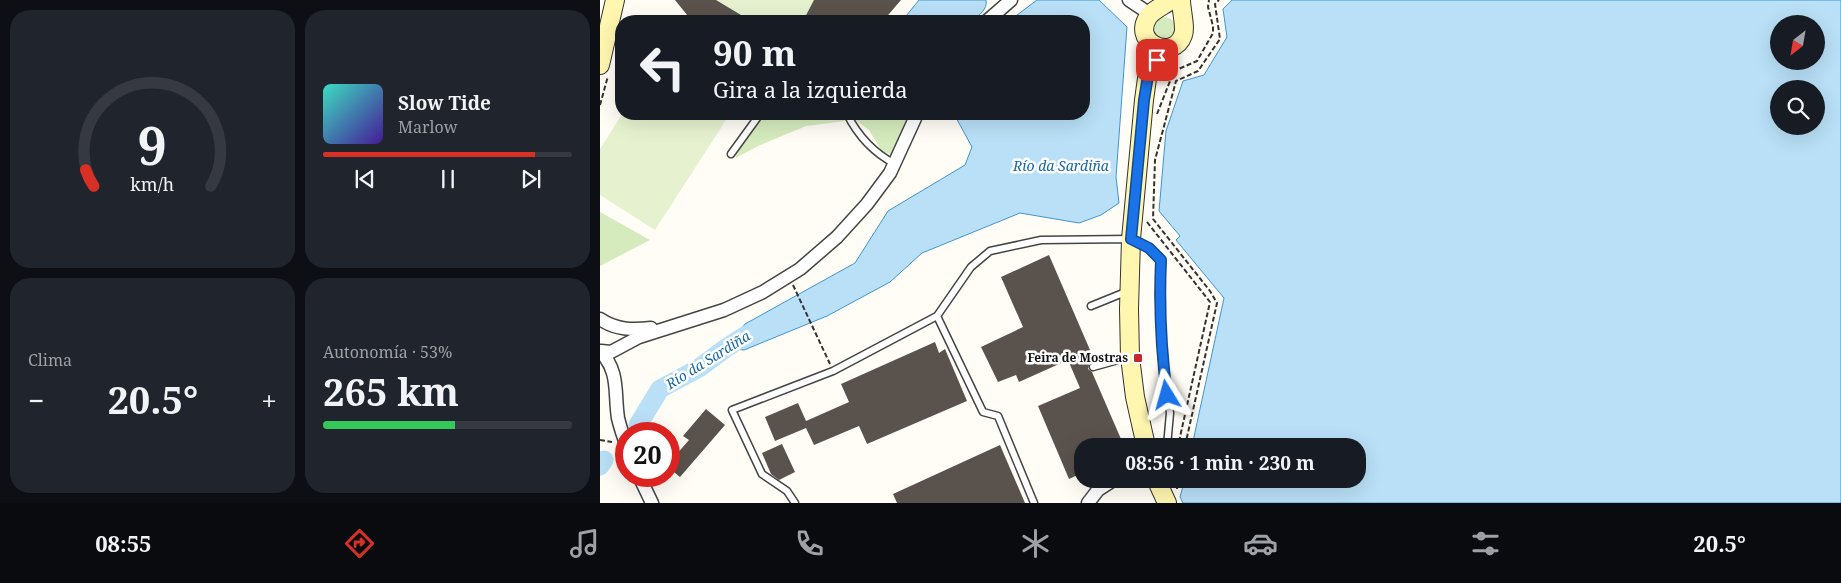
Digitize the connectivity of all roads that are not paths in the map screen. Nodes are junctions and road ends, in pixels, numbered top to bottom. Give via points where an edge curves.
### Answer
1 (615, 0) edge
2 (1011, 0) edge
3 (1129, 0) edge
4 (1181, 0) edge
5 (1160, 8) edge
6 (994, 15) edge
7 (1182, 18) junction
8 (1150, 43) junction
9 (1171, 48) junction
10 (600, 65) edge
11 (1149, 70) junction
12 (756, 120) edge
13 (851, 120) edge
14 (914, 120) edge
15 (732, 154) dead end
16 (895, 164) junction
17 (1131, 239) junction
18 (1130, 291) junction
19 (1091, 306) dead end
20 (937, 316) junction
21 (600, 319) edge
22 (676, 326) junction
23 (600, 351) edge
24 (1130, 356) junction
25 (1093, 367) dead end
26 (619, 422) edge
27 (1144, 438) edge
28 (1168, 438) edge
29 (644, 487) edge
30 (1101, 488) edge
31 (1162, 488) edge
32 (1173, 499) edge
33 (652, 503) edge
34 (795, 503) edge
35 (1034, 503) edge
36 (1088, 503) edge

1 - 10 main road
2 - 6 street
3 - 5 street
4 - 7 main road
5 - 7 main road via 1172,10
5 - 8 main road via 1144,26
7 - 9 main road via 1183,36
8 - 9 main road via 1158,48
8 - 11 main road
9 - 11 main road
11 - 17 main road
12 - 15 lane
13 - 16 lane via 876,153
14 - 16 street
16 - 22 street via 852,222 800,268 738,304
17 - 18 main road
17 - 20 lane via 1041,240 990,251 971,266
17 - 28 lane via 1149,248 1161,260 1159,294 1162,358 1170,413
18 - 19 lane
18 - 24 main road
20 - 34 lane via 833,371 732,410 762,474 788,491
20 - 35 lane via 983,412 998,416
21 - 22 street via 613,327 631,329
22 - 23 street via 639,337 611,352
23 - 26 street via 613,370
24 - 25 lane
24 - 27 main road
29 - 33 street
30 - 36 street
31 - 32 main road

